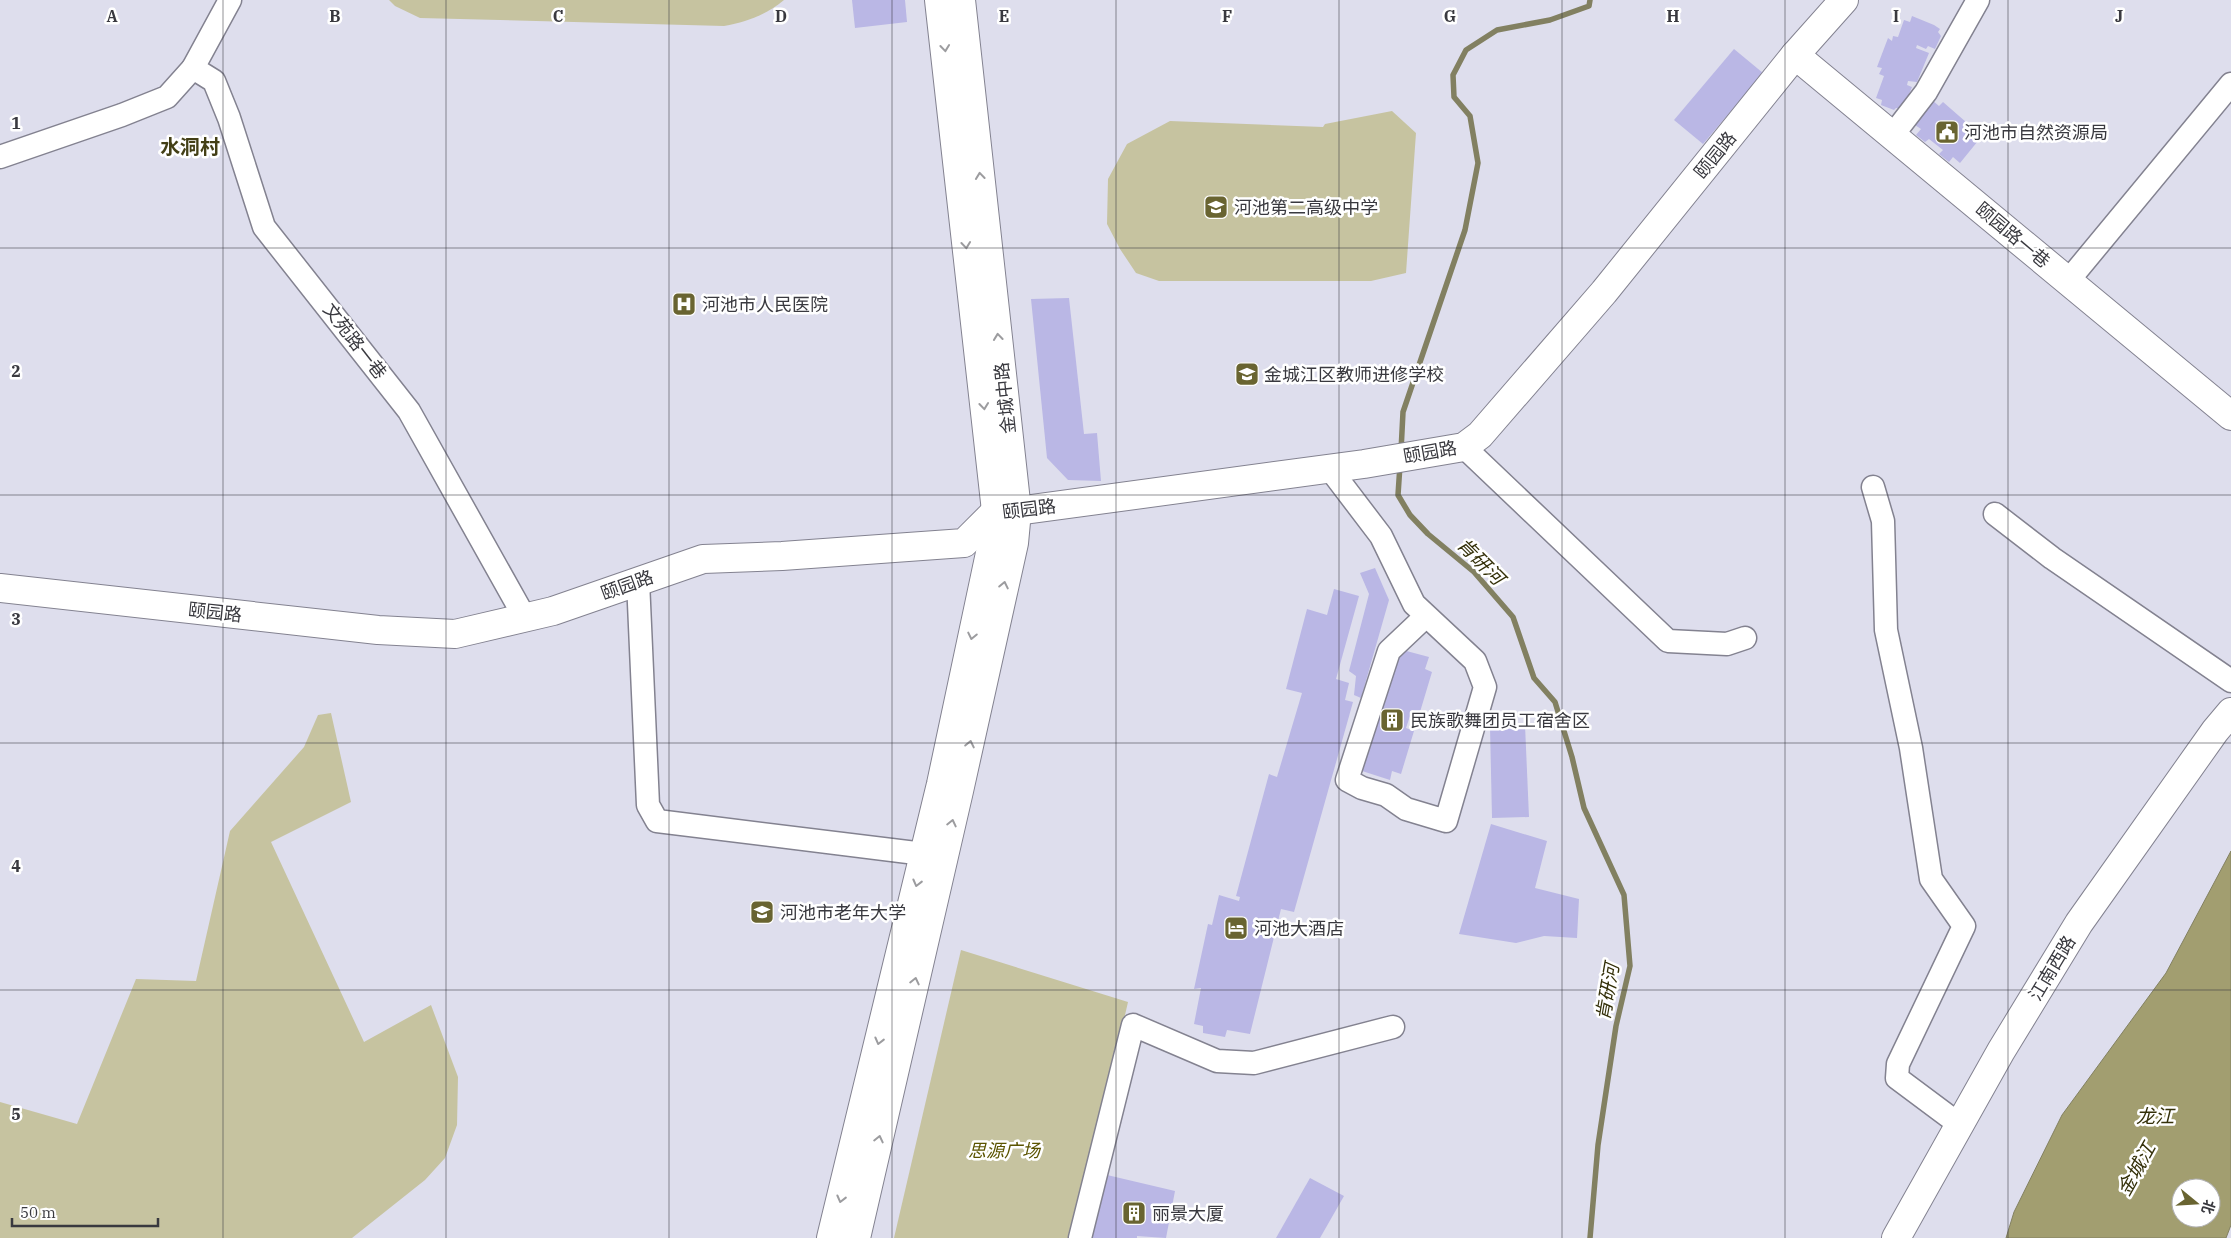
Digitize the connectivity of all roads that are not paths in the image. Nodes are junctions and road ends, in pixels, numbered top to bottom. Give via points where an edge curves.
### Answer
1 (230, 0) edge
2 (939, 0) edge
3 (961, 0) edge
4 (1844, 0) edge
5 (1978, 0) edge
6 (1795, 55) junction
7 (193, 68) junction
8 (2231, 84) edge
9 (1892, 136) junction
10 (0, 157) edge
11 (2068, 281) junction
12 (2231, 416) edge
13 (1464, 447) junction
14 (1330, 469) junction
15 (1873, 487) dead end
16 (1006, 511) junction
17 (1995, 514) dead end
18 (638, 581) junction
19 (0, 588) edge
20 (1426, 616) junction
21 (525, 618) junction
22 (1746, 638) dead end
23 (2231, 681) edge
24 (2231, 712) edge
25 (950, 788) junction
26 (924, 854) junction
27 (1393, 1027) dead end
28 (1960, 1125) junction
29 (831, 1238) edge
30 (856, 1238) edge
31 (1080, 1238) edge
32 (1896, 1238) edge

1 - 7 street
2 -> 16 street, 金城中路
16 -> 3 street, 金城中路
4 - 6 street, 颐园路
5 - 9 street via 1926,92
6 - 9 street, 颐园路一巷
6 - 13 street, 颐园路 via 1604,292 1487,428
7 - 10 street via 167,97
7 - 21 street, 文苑路一巷 via 214,81 264,227 409,411
8 - 11 street
9 - 11 street, 颐园路一巷
11 - 12 street, 颐园路一巷
13 - 14 street, 颐园路
13 - 22 street via 1668,641 1727,644
14 - 16 street, 颐园路
14 - 20 street via 1381,536 1414,604
15 - 28 street via 1883,520 1886,630 1911,748 1931,878 1964,926 1898,1064 1897,1078
16 - 18 street, 颐园路 via 964,543 703,559
16 - 25 street, 金城中路 via 1014,543
17 - 23 street via 2052,558
18 - 21 street, 颐园路
18 - 26 street via 648,805 657,821
19 - 21 street, 颐园路 via 378,630 455,634
20 - 20 street via 1475,661 1485,686 1446,821 1406,809 1386,795 1347,780 1389,650
24 - 28 street, 江南西路 via 2080,924
25 - 26 street
30 -> 25 street
26 -> 29 street
27 - 31 street via 1254,1063 1217,1061 1133,1025
28 - 32 street, 江南西路

